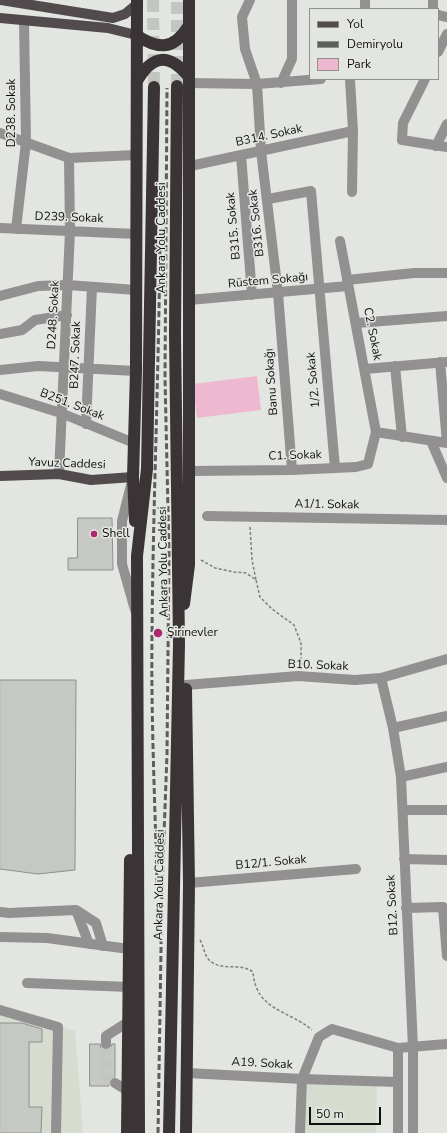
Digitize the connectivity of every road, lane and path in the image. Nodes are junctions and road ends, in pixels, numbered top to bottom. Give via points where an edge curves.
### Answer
1 (1, 0) edge
2 (250, 0) edge
3 (292, 0) edge
4 (138, 1) edge
5 (188, 2) edge
6 (45, 3) edge
7 (0, 18) edge
8 (24, 21) junction
9 (188, 28) junction
10 (447, 34) edge
11 (136, 35) junction
12 (439, 50) edge
13 (189, 80) junction
14 (309, 80) edge
15 (350, 80) edge
16 (424, 80) edge
17 (138, 81) junction
18 (281, 82) junction
19 (257, 84) junction
20 (177, 86) tunnel mouth
21 (154, 87) tunnel mouth
22 (447, 124) edge
23 (353, 131) junction
24 (0, 133) edge
25 (26, 142) junction
26 (436, 146) junction
27 (447, 147) edge
28 (261, 151) junction
29 (136, 155) junction
30 (241, 155) junction
31 (69, 158) junction
32 (190, 166) junction
33 (352, 192) dead end
34 (268, 199) junction
35 (0, 228) edge
36 (16, 229) junction
37 (70, 231) junction
38 (136, 234) junction
39 (340, 241) dead end
40 (447, 273) edge
41 (348, 283) junction
42 (68, 284) junction
43 (92, 287) junction
44 (320, 289) junction
45 (136, 290) junction
46 (278, 293) junction
47 (252, 295) junction
48 (0, 296) edge
49 (189, 300) junction
50 (66, 315) junction
51 (447, 316) edge
52 (357, 323) junction
53 (0, 334) edge
54 (444, 362) edge
55 (395, 366) junction
56 (64, 367) junction
57 (88, 368) junction
58 (366, 369) junction
59 (0, 370) edge
60 (136, 371) junction
61 (0, 394) edge
62 (62, 413) junction
63 (86, 424) junction
64 (376, 432) junction
65 (402, 437) junction
66 (431, 441) junction
67 (447, 443) edge
68 (134, 444) junction
69 (335, 468) junction
70 (292, 470) junction
71 (189, 471) junction
72 (59, 474) junction
73 (0, 476) edge
74 (133, 477) junction
75 (447, 478) edge
76 (207, 516) dead end
77 (249, 517) junction
78 (447, 520) edge
79 (137, 556) junction
80 (199, 559) dead end
81 (256, 580) junction
82 (137, 618) junction
83 (179, 628) junction
84 (179, 644) junction
85 (447, 659) edge
86 (298, 676) junction
87 (381, 678) junction
88 (186, 685) junction
89 (138, 694) junction
90 (447, 716) edge
91 (393, 728) junction
92 (447, 768) edge
93 (401, 777) junction
94 (403, 810) junction
95 (447, 810) edge
96 (404, 859) junction
97 (447, 860) edge
98 (356, 869) dead end
99 (189, 883) junction
100 (406, 908) junction
101 (76, 910) junction
102 (0, 912) edge
103 (189, 924) junction
104 (0, 937) edge
105 (89, 944) junction
106 (103, 946) junction
107 (129, 949) junction
108 (447, 956) edge
109 (27, 983) dead end
110 (129, 987) junction
111 (0, 1010) edge
112 (128, 1022) junction
113 (319, 1037) junction
114 (106, 1044) tunnel mouth
115 (447, 1044) edge
116 (398, 1048) junction
117 (412, 1048) junction
118 (187, 1073) junction
119 (302, 1079) junction
120 (398, 1082) junction
121 (115, 1083) tunnel mouth
122 (128, 1091) junction
123 (56, 1133) edge
124 (128, 1133) edge
125 (139, 1133) edge
126 (169, 1133) edge
127 (186, 1133) edge
128 (300, 1133) edge
129 (398, 1133) edge
130 (413, 1133) edge

1 - 6 main road
2 - 19 street, B316. Sokak via 242,17 245,49
3 - 18 street via 292,59
4 - 6 main road via 125,14 113,18
4 - 11 highway
5 - 9 highway
7 - 8 main road
8 - 11 main road via 108,28
8 - 25 street, D238. Sokak
9 - 11 highway via 179,39 162,46
9 - 13 highway
10 - 12 street
11 - 17 highway
13 - 17 highway via 175,63 162,59 148,66
13 - 19 street
13 - 32 highway
14 - 18 street
15 - 23 street
16 - 26 street via 403,123 402,140
17 - 29 highway
18 - 19 street
19 - 28 street, B316. Sokak
20 - 83 highway, Ankara Yolu Caddesi via 175,334
21 - 79 highway, Ankara Yolu Caddesi via 147,469
22 - 26 street
23 - 28 street, B314. Sokak
23 - 33 street
24 - 25 street
25 - 31 street
25 - 36 street, D238. Sokak
26 - 27 street
28 - 30 street, B314. Sokak
28 - 34 street, B316. Sokak
29 - 31 street
29 - 38 highway
30 - 32 street, B314. Sokak
30 - 47 street, B315. Sokak
31 - 37 street, D248. Sokak
32 - 49 highway
34 - 44 street, 1/2. Sokak via 311,191
34 - 46 street, B316. Sokak
35 - 36 street, D239. Sokak
36 - 37 street, D239. Sokak
37 - 38 street, D239. Sokak
37 - 42 street, D248. Sokak
38 - 45 highway
39 - 41 street, C2. Sokak
40 - 41 street, Rüstem Sokağı via 414,273
41 - 44 street, Rüstem Sokağı
41 - 52 street, C2. Sokak
42 - 43 street
42 - 48 street via 38,286
42 - 50 street, D248. Sokak
43 - 45 street
43 - 57 street, B247. Sokak
44 - 46 street, Rüstem Sokağı
44 - 69 street, 1/2. Sokak
45 - 60 highway
46 - 47 street, Rüstem Sokağı
46 - 70 street, Banu Sokağı
47 - 49 street, Rüstem Sokağı
49 - 71 highway
50 - 53 street via 35,320 22,330
50 - 56 street, D248. Sokak
51 - 52 street
52 - 58 street, C2. Sokak
54 - 55 street
54 - 67 street
55 - 58 street
55 - 65 street
56 - 57 street
56 - 59 street via 38,366
56 - 62 street, D248. Sokak
57 - 60 street
57 - 63 street, B247. Sokak
58 - 64 street, C2. Sokak
60 - 68 highway
61 - 62 street, B251. Sokak
62 - 63 street, B251. Sokak
62 - 72 street, D248. Sokak
63 - 68 street, B251. Sokak
64 - 65 street
64 - 69 street, C1. Sokak via 368,464
65 - 66 street
66 - 67 street
66 - 75 street
68 - 74 highway
69 - 70 street, C1. Sokak
70 - 71 street, C1. Sokak
71 - 83 highway via 189,565
72 - 73 main road, Yavuz Caddesi
72 - 74 main road, Yavuz Caddesi via 91,480
74 - 79 highway
74 - 82 street via 122,521 122,564
76 - 77 street, A1/1. Sokak
77 - 78 street, A1/1. Sokak
77 - 81 path
79 - 82 highway, Ankara Yolu Caddesi
80 - 81 path via 215,568 246,573
81 - 86 path via 260,597 294,625 301,643 302,661
82 - 89 highway, Ankara Yolu Caddesi
83 - 84 highway, Ankara Yolu Caddesi
84 - 88 highway
84 - 126 highway, Ankara Yolu Caddesi
85 - 87 street, B10. Sokak
86 - 87 street, B10. Sokak via 355,680
86 - 88 street, B10. Sokak
87 - 91 street, B12. Sokak
88 - 99 highway
89 - 107 highway via 132,726
89 - 125 highway, Ankara Yolu Caddesi
90 - 91 street
91 - 93 street, B12. Sokak
92 - 93 street
93 - 94 street, B12. Sokak
94 - 95 street
94 - 96 street, B12. Sokak
96 - 97 street
96 - 100 street, B12. Sokak
98 - 99 street, B12/1. Sokak
99 - 103 highway
100 - 108 street via 443,908
100 - 117 street, B12. Sokak
101 - 102 street
101 - 105 street
101 - 106 street via 96,923
103 - 113 path via 202,944 207,958 216,966 248,968 253,972 261,996 273,1008 311,1028
103 - 118 highway
104 - 105 street via 47,938
105 - 106 street
106 - 107 street
107 - 110 highway
109 - 110 street
110 - 112 highway
111 - 123 street via 58,1028
112 - 114 street via 106,1036
112 - 122 highway
113 - 116 street via 332,1030
113 - 119 street, A19. Sokak
115 - 117 street
116 - 117 street
116 - 120 street
117 - 130 street, B12. Sokak
118 - 119 street, A19. Sokak
118 - 127 highway
119 - 120 street
119 - 128 street
120 - 129 street
121 - 122 street
122 - 124 highway

